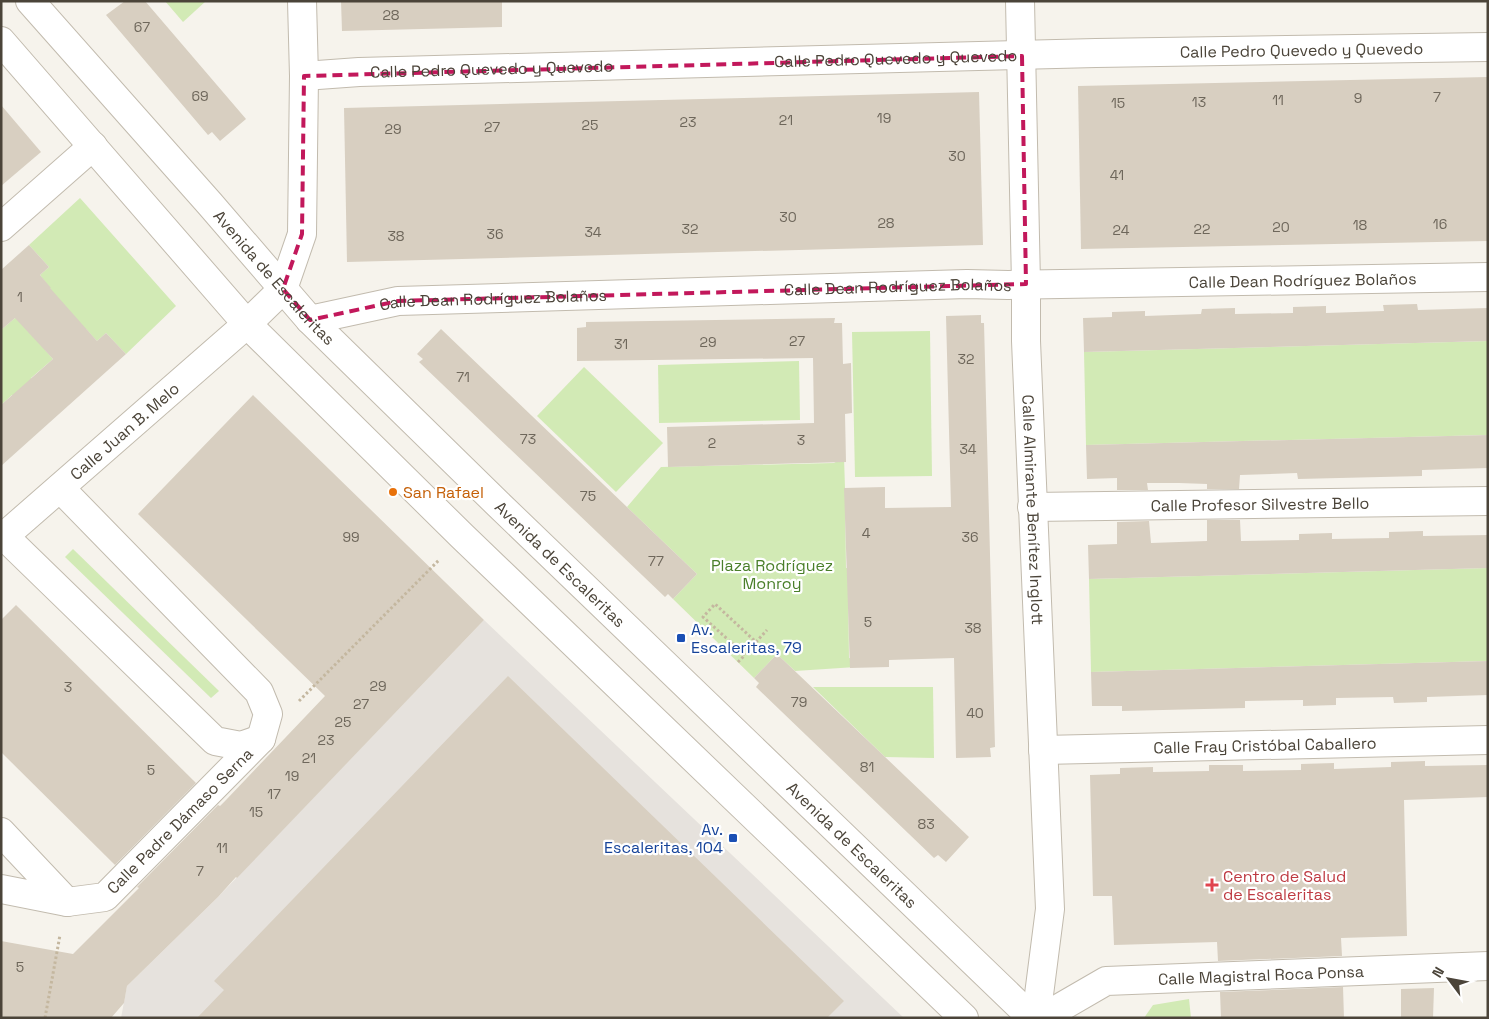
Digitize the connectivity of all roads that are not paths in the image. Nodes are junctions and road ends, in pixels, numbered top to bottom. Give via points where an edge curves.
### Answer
1 (30, 1) edge
2 (302, 1) edge
3 (1020, 1) edge
4 (1, 41) edge
5 (1488, 47) edge
6 (1022, 56) junction
7 (304, 76) junction
8 (92, 146) junction
9 (1, 227) edge
10 (1488, 277) edge
11 (1026, 284) junction
12 (283, 289) junction
13 (310, 320) junction
14 (247, 324) junction
15 (60, 488) junction
16 (1488, 502) edge
17 (1032, 507) junction
18 (3, 537) edge
19 (261, 739) junction
20 (1488, 740) edge
21 (1043, 750) junction
22 (1, 832) edge
23 (1, 889) edge
24 (67, 902) junction
25 (1488, 966) edge
26 (964, 1018) edge
27 (1032, 1018) edge
28 (1036, 1018) edge
29 (1042, 1018) edge

1 - 12 street, Avenida de Escaleritas
2 - 7 street
3 - 6 street, Calle Almirante Benítez Inglott
4 - 8 street
5 - 6 street, Calle Pedro Quevedo y Quevedo
6 - 7 street, Calle Pedro Quevedo y Quevedo
6 - 11 street, Calle Almirante Benítez Inglott
7 - 12 street via 302,234
8 - 9 street
8 - 14 street
10 - 11 street, Calle Dean Rodríguez Bolaños
11 - 13 street, Calle Dean Rodríguez Bolaños via 398,301
11 - 17 street, Calle Almirante Benítez Inglott
12 - 13 street, Avenida de Escaleritas
12 - 14 street, Calle Juan B. Melo
13 - 27 street, Avenida de Escaleritas
14 - 15 street, Calle Juan B. Melo
14 - 26 street via 462,536
15 - 18 street, Calle Juan B. Melo
15 - 19 street via 259,692 268,714
16 - 17 street, Calle Profesor Silvestre Bello
17 - 21 street, Calle Almirante Benítez Inglott
18 - 19 street via 215,741 241,746
19 - 24 street, Calle Padre Dámaso Serna via 105,896
20 - 21 street, Calle Fray Cristóbal Caballero
21 - 28 street, Calle Almirante Benítez Inglott via 1050,910
22 - 24 street
23 - 24 street
25 - 29 street, Calle Magistral Roca Ponsa via 1106,981

